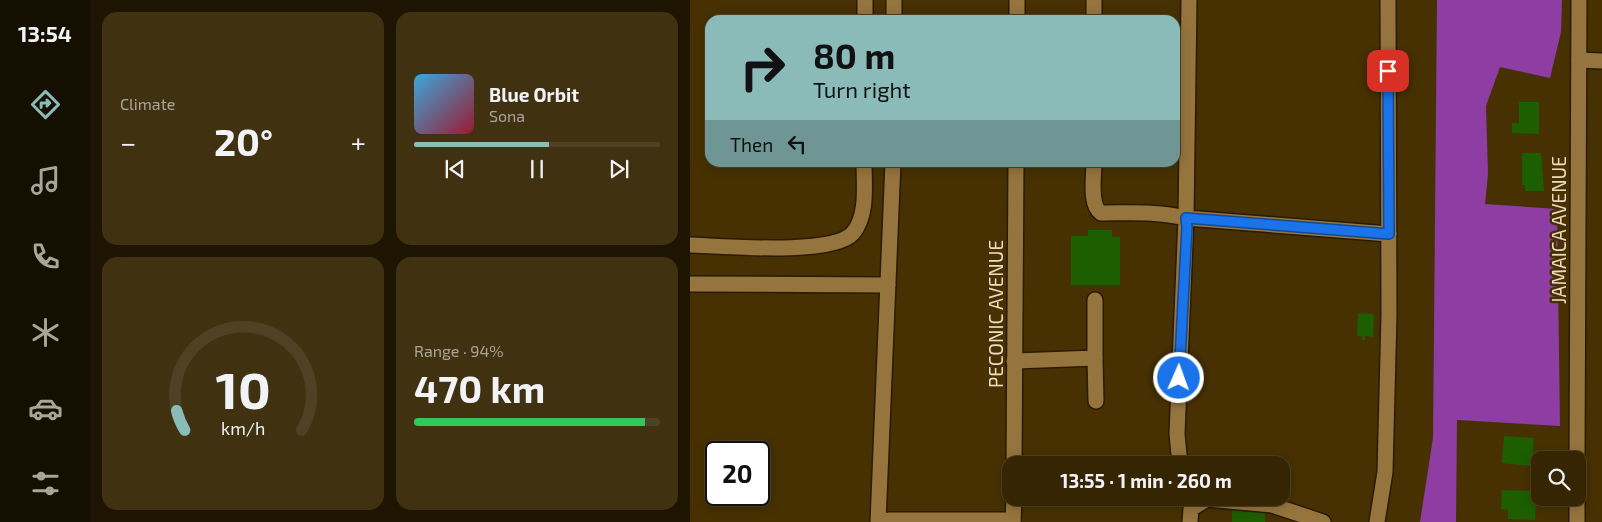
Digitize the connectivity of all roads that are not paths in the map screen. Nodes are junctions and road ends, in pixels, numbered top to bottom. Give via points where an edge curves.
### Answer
1 (865, 0) edge
2 (894, 0) edge
3 (1017, 0) edge
4 (1094, 0) edge
5 (1189, 0) edge
6 (1388, 0) edge
7 (1579, 0) edge
8 (865, 15) edge
9 (894, 15) edge
10 (1017, 15) edge
11 (1094, 15) edge
12 (1579, 60) junction
13 (1602, 60) edge
14 (864, 167) edge
15 (893, 167) edge
16 (1016, 167) edge
17 (1094, 167) edge
18 (1186, 218) junction
19 (1389, 234) junction
20 (690, 245) edge
21 (690, 284) edge
22 (888, 285) junction
23 (1095, 300) dead end
24 (1096, 358) junction
25 (1014, 361) junction
26 (1096, 401) dead end
27 (1577, 451) edge
28 (1014, 456) edge
29 (1179, 456) edge
30 (1014, 506) edge
31 (1577, 506) edge
32 (1189, 510) edge
33 (1313, 520) edge
34 (1013, 521) edge
35 (879, 522) edge
36 (1377, 522) edge
37 (1577, 522) edge

1 - 8 street
2 - 9 street
3 - 10 street
4 - 11 street
5 - 18 street
6 - 19 street
7 - 12 street, JAMAICA AVENUE
12 - 13 street
12 - 27 street, JAMAICA AVENUE
14 - 20 street via 863,207 858,224 852,234 840,242 815,247
15 - 22 street
16 - 25 street, PECONIC AVENUE
17 - 18 street via 1094,203 1097,210 1130,214 1161,212
18 - 19 street
18 - 29 street via 1177,434
19 - 36 street via 1385,472
21 - 22 street
22 - 35 street
23 - 24 street
24 - 25 street
24 - 26 street
25 - 28 street, PECONIC AVENUE
30 - 34 street
31 - 37 street
32 - 33 street via 1208,499 1272,505
34 - 35 street

